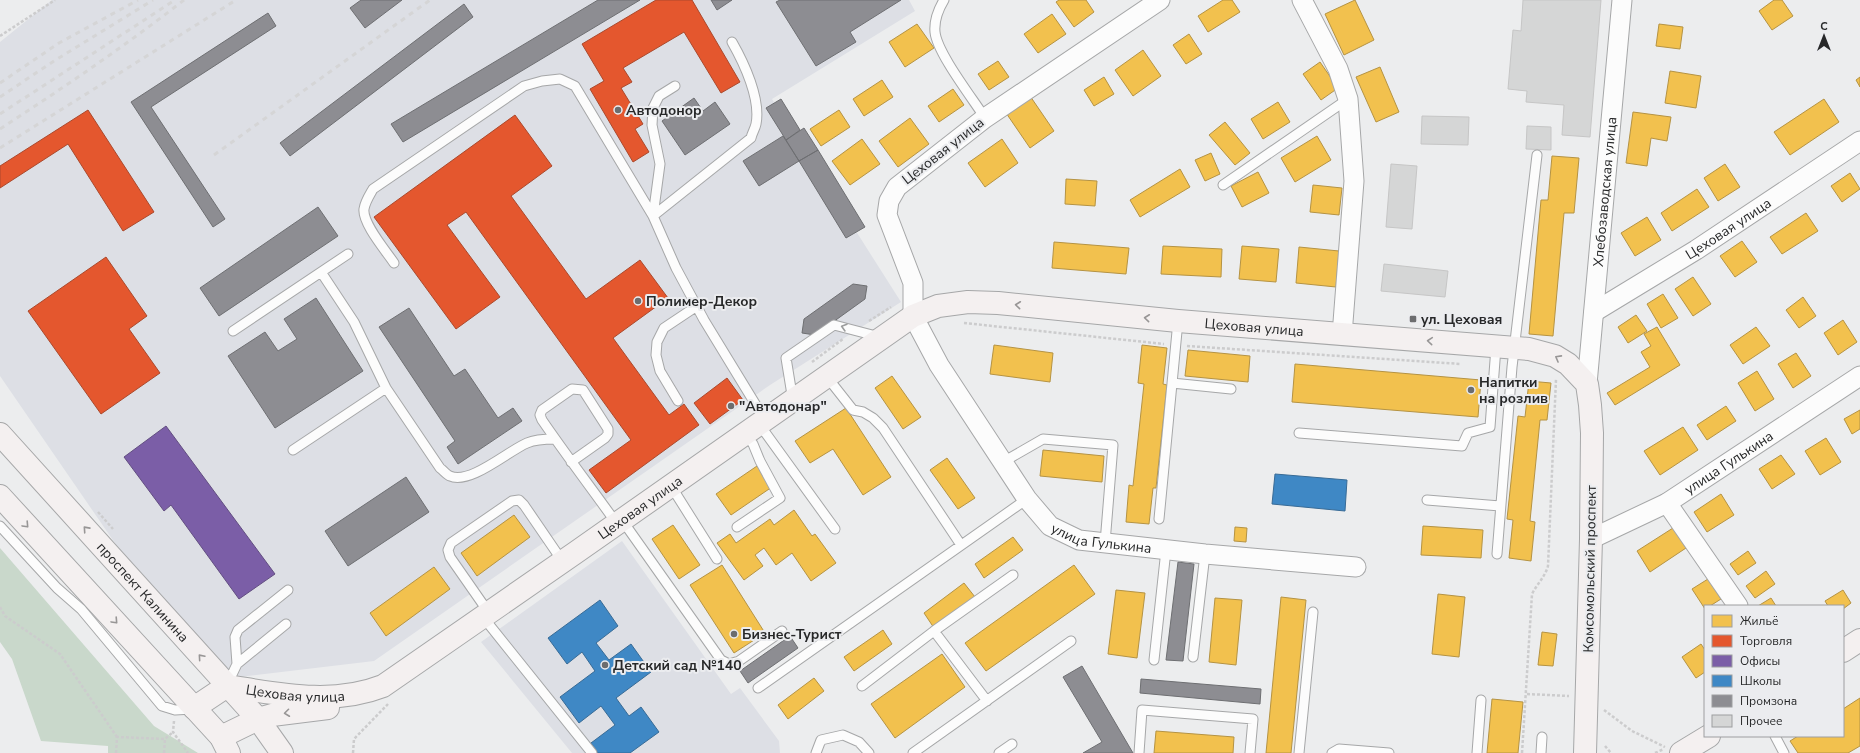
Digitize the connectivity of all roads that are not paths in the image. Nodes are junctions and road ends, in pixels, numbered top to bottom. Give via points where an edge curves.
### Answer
1 (944, 0) edge
2 (1160, 0) edge
3 (1302, 0) edge
4 (1622, 0) edge
5 (732, 42) dead end
6 (675, 86) dead end
7 (1348, 99) junction
8 (985, 118) junction
9 (1860, 141) edge
10 (1537, 154) dead end
11 (1223, 185) dead end
12 (653, 216) junction
13 (348, 254) dead end
14 (394, 263) dead end
15 (321, 272) junction
16 (697, 306) junction
17 (1594, 312) junction
18 (913, 316) junction
19 (1178, 321) junction
20 (233, 331) dead end
21 (1342, 335) junction
22 (881, 338) junction
23 (1506, 347) junction
24 (1860, 376) edge
25 (827, 377) junction
26 (1172, 383) junction
27 (1587, 384) junction
28 (386, 388) junction
29 (1231, 389) dead end
30 (678, 401) dead end
31 (793, 401) junction
32 (756, 426) junction
33 (1299, 433) dead end
34 (0, 434) edge
35 (555, 438) junction
36 (293, 450) dead end
37 (572, 462) junction
38 (1003, 462) junction
39 (671, 486) junction
40 (0, 496) edge
41 (1027, 499) junction
42 (1427, 500) dead end
43 (1667, 503) junction
44 (1500, 506) junction
45 (1158, 519) dead end
46 (619, 522) junction
47 (0, 526) edge
48 (738, 527) dead end
49 (836, 529) dead end
50 (1591, 539) junction
51 (1105, 543) junction
52 (961, 545) junction
53 (1166, 550) junction
54 (1205, 554) junction
55 (1497, 554) dead end
56 (717, 559) dead end
57 (563, 562) junction
58 (1356, 567) dead end
59 (1013, 575) dead end
60 (288, 590) dead end
61 (1737, 605) edge
62 (1313, 612) dead end
63 (486, 615) junction
64 (286, 624) dead end
65 (782, 631) dead end
66 (934, 631) junction
67 (1860, 640) edge
68 (1071, 641) dead end
69 (1844, 650) edge
70 (1193, 657) dead end
71 (1154, 660) dead end
72 (237, 664) junction
73 (227, 686) junction
74 (862, 686) dead end
75 (758, 688) dead end
76 (365, 693) junction
77 (1481, 700) dead end
78 (987, 701) junction
79 (184, 709) junction
80 (258, 719) junction
81 (1542, 737) dead end
82 (1706, 737) edge
83 (1776, 737) edge
84 (1012, 744) dead end
85 (225, 745) edge
86 (1588, 750) edge
87 (1674, 750) edge
88 (282, 753) edge
89 (592, 753) edge
90 (816, 753) edge
91 (869, 753) edge
92 (913, 753) edge
93 (999, 753) edge
94 (1139, 753) edge
95 (1250, 753) edge
96 (1299, 753) edge
97 (1332, 753) edge
98 (1389, 753) edge
99 (1476, 753) edge
100 (1541, 753) edge
101 (1785, 753) edge

1 - 8 lane via 936,22 935,34 942,52
2 - 8 street, Цеховая улица
3 - 7 street via 1338,69
4 - 17 street, Хлебозаводская улица
5 - 12 lane via 743,60 755,102 756,123 751,138
6 - 12 lane via 659,96 653,108 652,125 660,164
7 - 11 lane
7 - 21 street via 1354,181
8 - 18 street, Цеховая улица via 897,187 889,201 887,215 913,283
9 - 17 street, Цеховая улица via 1696,250
10 - 23 lane
12 - 14 lane via 575,86 560,79 542,81 524,86 373,190 364,211 367,223
12 - 16 lane via 676,268
13 - 15 lane
15 - 20 lane
15 - 28 lane via 354,322
16 - 30 lane via 664,328 657,342 656,355 660,371
16 - 32 lane
17 - 27 street, Хлебозаводская улица
19 -> 18 main road, Цеховая улица via 968,302 938,306
18 - 22 main road, Цеховая улица
18 - 38 street, улица Гулькина via 939,365
19 - 21 main road, Цеховая улица
19 - 26 lane
23 -> 21 main road, Цеховая улица
22 - 25 main road, Цеховая улица
22 -> 31 lane via 834,325 786,358
27 -> 23 main road, Цеховая улица via 1568,364 1555,356
23 - 33 lane via 1490,427 1468,433 1462,446
23 - 44 lane via 1512,367
24 - 43 street, улица Гулькина
25 - 31 main road, Цеховая улица
25 - 52 lane via 853,410 868,415 883,428
26 - 29 lane
26 - 45 lane
27 - 50 main road, Комсомольский проспект via 1592,433
28 - 35 lane via 440,468 450,476 476,474 529,442
28 - 36 lane
31 - 32 main road, Цеховая улица
32 - 39 main road, Цеховая улица
32 - 48 lane via 753,444 780,498
32 - 49 lane
73 -> 34 main road, проспект Калинина
35 - 37 lane
35 - 37 lane via 542,420 542,410 572,389 583,390 608,429 608,434
37 - 46 lane
38 - 41 street, улица Гулькина
38 - 51 lane via 1043,439 1113,445
39 - 46 main road, Цеховая улица
39 - 56 lane
40 -> 79 main road
41 - 51 street, улица Гулькина via 1050,526 1079,540
41 - 52 lane
42 - 44 lane
43 - 50 street, улица Гулькина
43 - 61 street
44 - 55 lane
46 - 57 main road, Цеховая улица
46 - 65 lane via 721,660 729,664 739,661
47 - 79 lane via 57,588 82,609 162,706
50 - 86 main road, Комсомольский проспект
51 - 53 street, улица Гулькина
52 - 75 lane
53 - 54 street, улица Гулькина
53 - 71 lane
54 - 58 street, улица Гулькина
54 - 70 lane
57 - 63 main road, Цеховая улица
57 - 63 lane via 524,505 519,500 512,501 451,543 448,550
59 - 66 lane
60 - 72 lane via 238,630 235,637
62 - 96 lane
63 - 76 main road, Цеховая улица via 383,686
63 - 89 lane
64 - 72 lane
66 - 74 lane
66 - 78 lane
67 - 69 main road
68 - 78 lane
72 - 73 lane
73 - 76 main road, Цеховая улица via 287,696 344,696
73 - 79 main road
73 - 80 main road, проспект Калинина
76 -> 80 main road, Цеховая улица via 331,708
77 - 99 lane
78 - 92 lane
79 - 85 main road
80 - 85 main road, Цеховая улица
80 - 88 main road, проспект Калинина
81 - 100 lane
82 - 87 main road
83 - 101 lane
84 - 93 lane
90 - 91 lane via 821,740 843,735 859,742
94 - 95 lane via 1142,710 1253,719
97 - 98 lane via 1339,749

